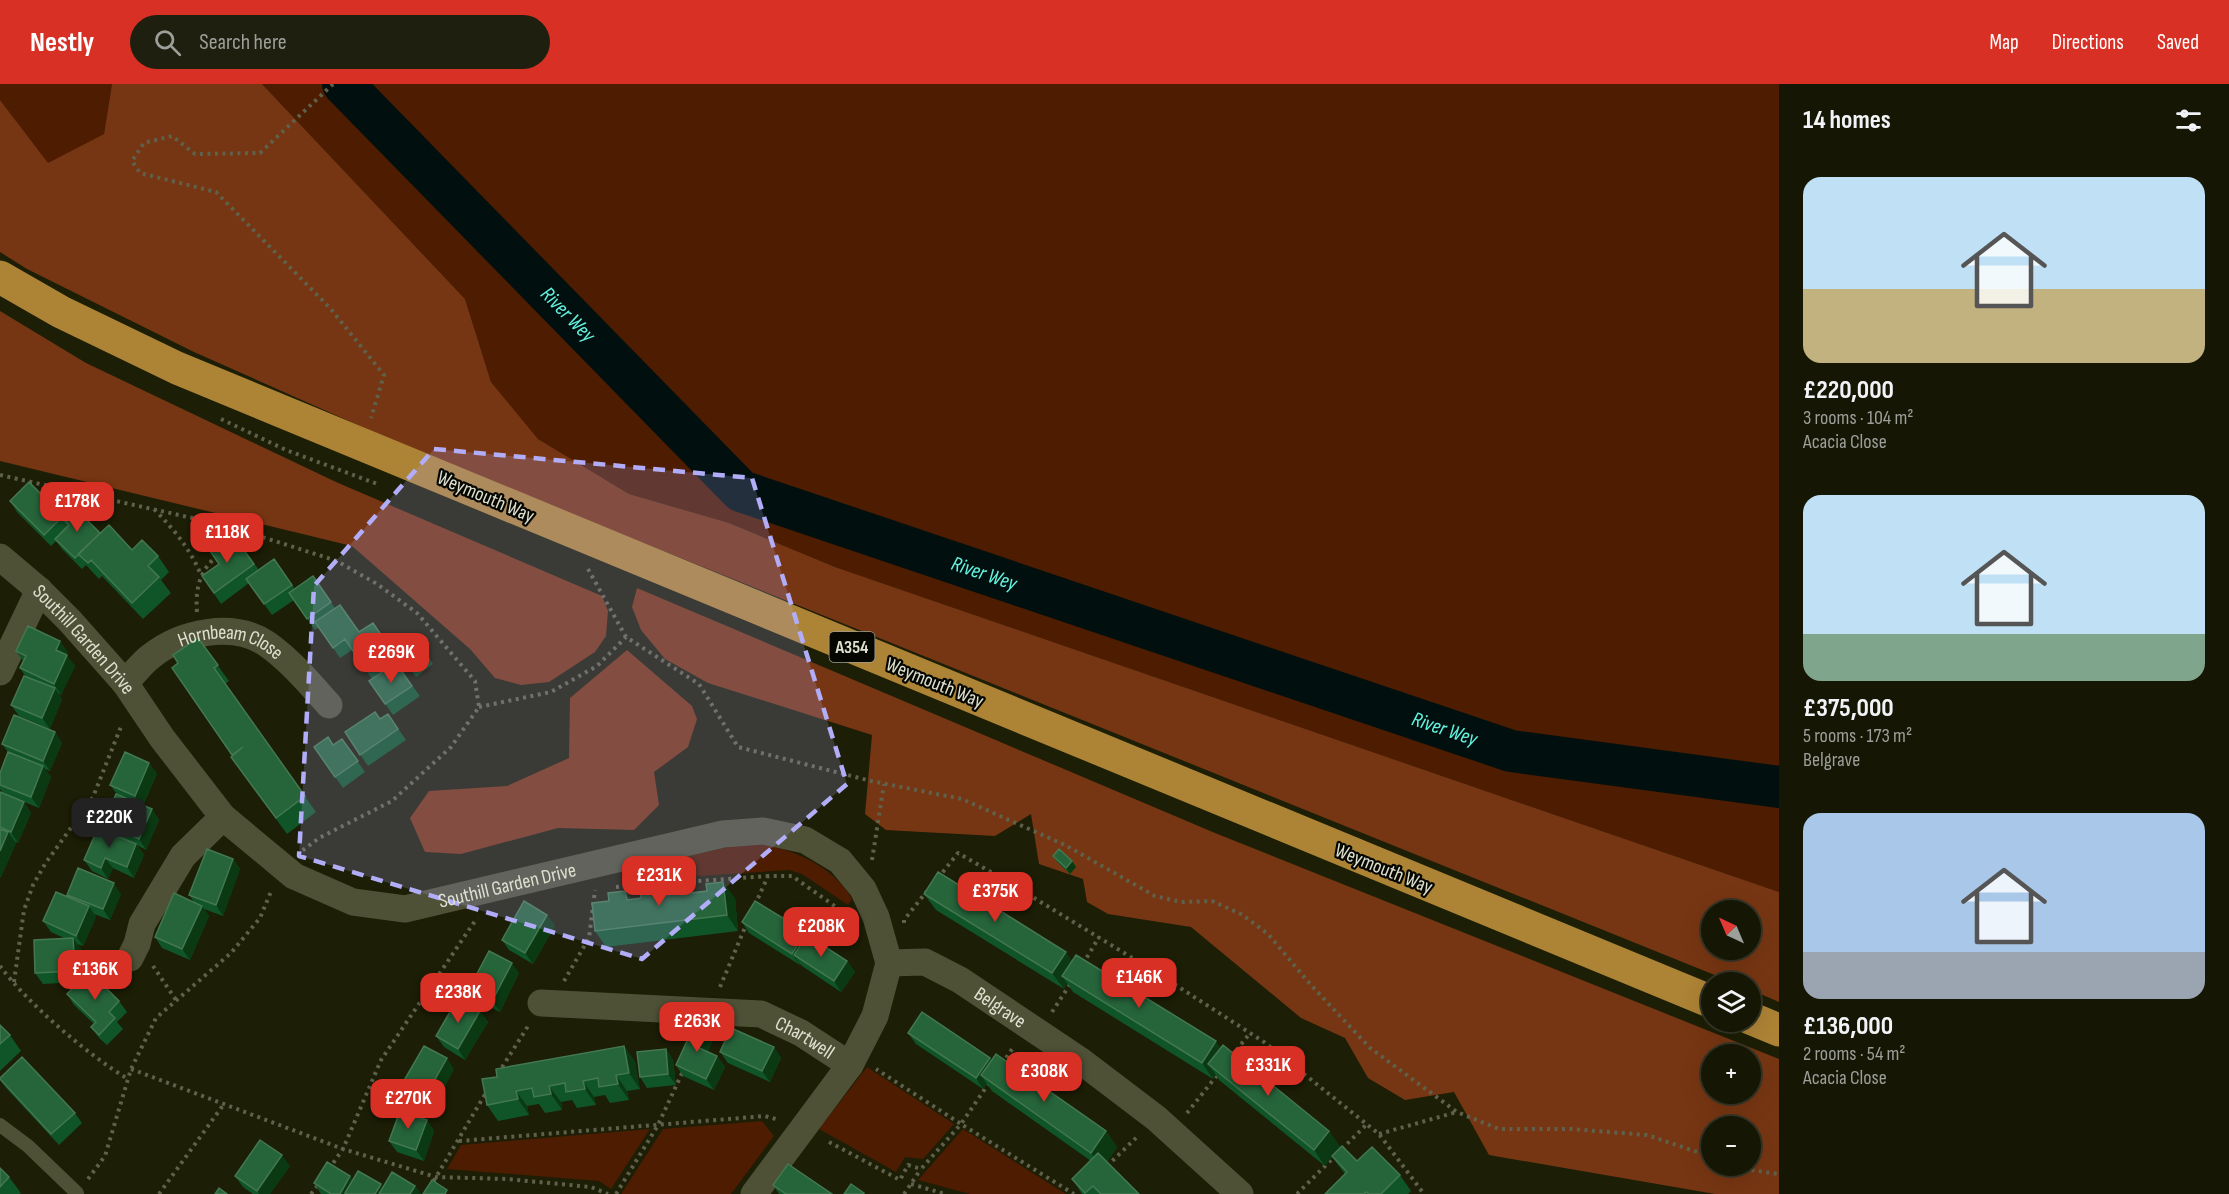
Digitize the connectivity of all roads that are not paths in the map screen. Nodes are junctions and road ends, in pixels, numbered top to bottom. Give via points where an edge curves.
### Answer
1 (0, 277) edge
2 (0, 556) edge
3 (39, 590) junction
4 (0, 672) edge
5 (125, 683) junction
6 (329, 705) dead end
7 (223, 817) junction
8 (133, 951) road end
9 (898, 963) junction
10 (1701, 997) edge
11 (546, 1004) road end
12 (1761, 1023) edge
13 (1779, 1030) edge
14 (852, 1060) junction
15 (0, 1125) edge
16 (77, 1193) edge
17 (754, 1194) edge
18 (1239, 1194) edge

1 - 10 highway, Weymouth Way / A354 via 156,358
2 - 3 street, Southill Garden Drive
3 - 4 street
3 - 5 street, Southill Garden Drive
5 - 6 street, Hornbeam Close via 150,657 185,638 198,633 235,633 250,635 266,644 300,672
5 - 7 street, Southill Garden Drive
7 - 8 street via 183,856 142,924
7 - 9 street, Southill Garden Drive via 294,876 353,902 405,909 723,834 763,831 806,840 840,861 863,889
9 - 14 street
9 - 18 street, Belgrave via 925,962 1034,1029 1164,1125
11 - 14 street, Chartwell via 761,1014
12 - 13 highway
14 - 17 street
15 - 16 lane

